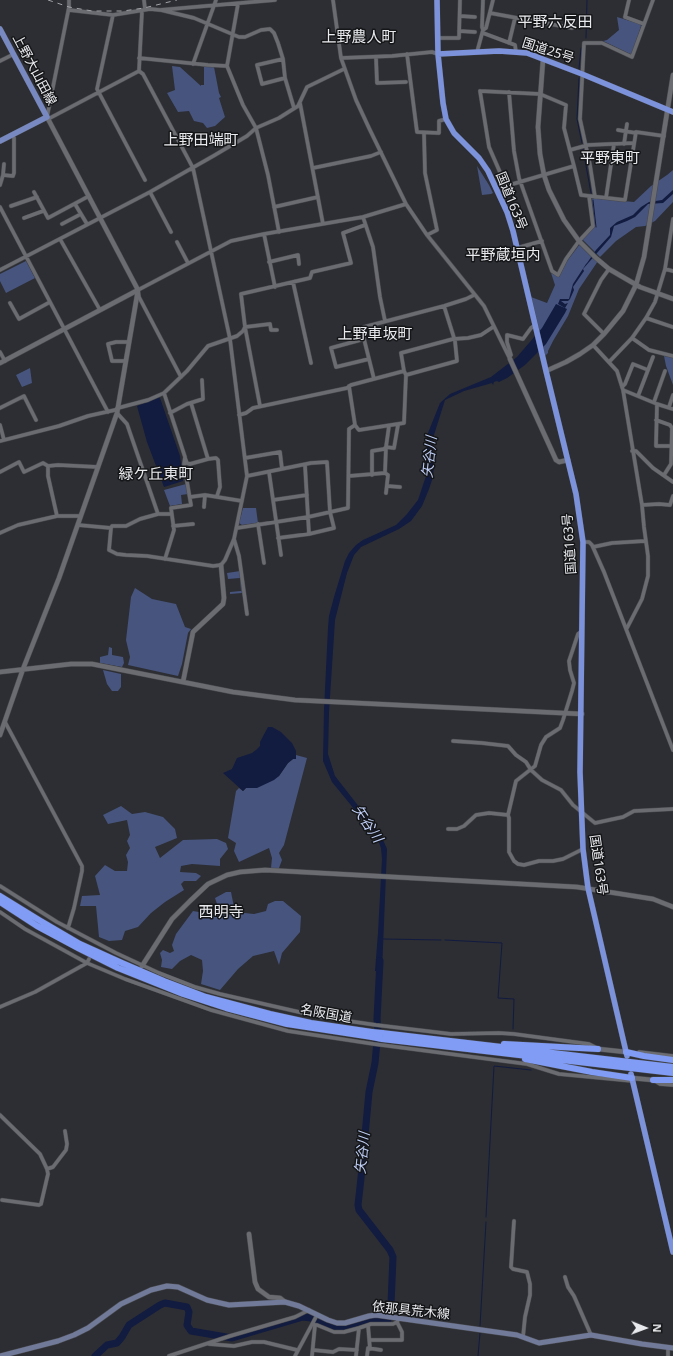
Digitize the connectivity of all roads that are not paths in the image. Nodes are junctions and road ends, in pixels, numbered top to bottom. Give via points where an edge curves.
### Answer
1 (69, 0) edge
2 (144, 0) edge
3 (216, 0) edge
4 (274, 0) edge
5 (334, 0) edge
6 (437, 0) edge
7 (460, 0) edge
8 (483, 0) edge
9 (493, 0) edge
10 (629, 0) edge
11 (653, 0) edge
12 (238, 4) junction
13 (214, 6) junction
14 (69, 10) junction
15 (160, 10) junction
16 (142, 11) junction
17 (490, 13) junction
18 (113, 16) junction
19 (460, 16) junction
20 (475, 17) dead end
21 (515, 18) junction
22 (644, 24) junction
23 (207, 25) junction
24 (572, 28) dead end
25 (0, 29) edge
26 (459, 31) junction
27 (475, 32) dead end
28 (483, 32) junction
29 (232, 34) junction
30 (438, 38) junction
31 (509, 43) junction
32 (477, 52) junction
33 (516, 52) junction
34 (14, 54) junction
35 (407, 54) junction
36 (438, 54) junction
37 (376, 57) junction
38 (139, 58) junction
39 (341, 58) junction
40 (283, 59) junction
41 (543, 60) junction
42 (0, 61) edge
43 (194, 64) junction
44 (227, 66) junction
45 (344, 68) junction
46 (139, 71) junction
47 (582, 74) junction
48 (673, 75) edge
49 (285, 78) junction
50 (406, 82) dead end
51 (672, 82) edge
52 (98, 92) junction
53 (509, 92) junction
54 (540, 94) junction
55 (300, 103) junction
56 (294, 108) junction
57 (670, 111) edge
58 (47, 117) junction
59 (446, 119) junction
60 (627, 124) dead end
61 (256, 128) junction
62 (618, 130) dead end
63 (626, 131) junction
64 (424, 133) junction
65 (636, 133) junction
66 (12, 135) junction
67 (664, 136) junction
68 (0, 141) edge
69 (634, 143) junction
70 (614, 144) junction
71 (624, 144) junction
72 (585, 146) junction
73 (570, 150) junction
74 (381, 152) junction
75 (4, 164) dead end
76 (574, 166) junction
77 (193, 168) junction
78 (313, 168) junction
79 (3, 175) junction
80 (544, 175) junction
81 (145, 180) dead end
82 (521, 182) junction
83 (0, 185) edge
84 (34, 192) dead end
85 (150, 192) junction
86 (89, 196) junction
87 (590, 196) junction
88 (594, 196) junction
89 (318, 197) junction
90 (36, 198) junction
91 (606, 198) junction
92 (75, 204) junction
93 (406, 204) junction
94 (11, 206) dead end
95 (0, 207) edge
96 (274, 207) junction
97 (43, 210) junction
98 (81, 214) junction
99 (100, 217) junction
100 (363, 217) junction
101 (24, 218) dead end
102 (673, 219) edge
103 (62, 224) dead end
104 (87, 224) junction
105 (323, 224) junction
106 (365, 225) junction
107 (171, 232) dead end
108 (279, 232) junction
109 (264, 234) junction
110 (427, 235) junction
111 (60, 239) junction
112 (542, 241) junction
113 (178, 242) dead end
114 (580, 242) junction
115 (517, 248) junction
116 (211, 252) junction
117 (26, 256) junction
118 (269, 262) junction
119 (188, 263) junction
120 (300, 264) dead end
121 (609, 269) junction
122 (665, 269) junction
123 (0, 270) edge
124 (673, 271) edge
125 (293, 282) junction
126 (636, 285) junction
127 (275, 287) junction
128 (138, 290) junction
129 (657, 294) junction
130 (474, 295) junction
131 (673, 299) edge
132 (50, 302) junction
133 (10, 303) dead end
134 (444, 306) junction
135 (100, 310) junction
136 (646, 318) junction
137 (385, 321) junction
138 (535, 326) junction
139 (245, 327) junction
140 (494, 327) junction
141 (673, 327) edge
142 (64, 329) junction
143 (277, 330) dead end
144 (604, 334) junction
145 (632, 338) junction
146 (230, 339) junction
147 (364, 339) junction
148 (453, 339) junction
149 (129, 342) junction
150 (593, 345) junction
151 (0, 352) edge
152 (653, 356) dead end
153 (673, 356) edge
154 (509, 358) junction
155 (369, 359) junction
156 (126, 361) junction
157 (2, 362) edge
158 (609, 362) junction
159 (312, 363) dead end
160 (648, 370) junction
161 (404, 371) junction
162 (546, 371) junction
163 (665, 371) dead end
164 (406, 375) junction
165 (181, 377) junction
166 (374, 379) junction
167 (202, 380) dead end
168 (349, 386) junction
169 (623, 388) junction
170 (164, 393) junction
171 (673, 395) edge
172 (638, 396) junction
173 (191, 403) junction
174 (655, 403) junction
175 (260, 406) junction
176 (0, 408) edge
177 (669, 408) junction
178 (673, 409) edge
179 (118, 411) junction
180 (108, 412) junction
181 (170, 413) junction
182 (239, 415) junction
183 (36, 420) dead end
184 (656, 420) junction
185 (398, 424) junction
186 (0, 425) edge
187 (355, 425) junction
188 (389, 426) junction
189 (2, 440) edge
190 (671, 446) junction
191 (386, 448) junction
192 (632, 450) junction
193 (185, 457) junction
194 (245, 458) junction
195 (208, 459) junction
196 (568, 460) junction
197 (305, 465) junction
198 (48, 466) junction
199 (98, 467) junction
200 (282, 469) junction
201 (0, 472) edge
202 (269, 472) junction
203 (385, 473) junction
204 (372, 475) junction
205 (664, 475) junction
206 (247, 476) junction
207 (349, 476) junction
208 (673, 482) edge
209 (387, 486) junction
210 (400, 487) dead end
211 (386, 493) dead end
212 (205, 495) junction
213 (307, 495) junction
214 (216, 496) junction
215 (673, 496) edge
216 (190, 497) junction
217 (273, 500) junction
218 (242, 501) junction
219 (642, 505) junction
220 (204, 507) dead end
221 (330, 512) junction
222 (158, 514) junction
223 (171, 514) junction
224 (57, 516) junction
225 (81, 516) junction
226 (308, 517) junction
227 (276, 522) junction
228 (194, 524) dead end
229 (258, 524) junction
230 (78, 525) junction
231 (173, 526) junction
232 (111, 528) junction
233 (237, 528) junction
234 (0, 533) edge
235 (309, 534) junction
236 (278, 538) junction
237 (234, 539) junction
238 (645, 540) junction
239 (583, 542) junction
240 (593, 547) junction
241 (281, 555) dead end
242 (165, 559) junction
243 (264, 563) dead end
244 (221, 565) junction
245 (247, 614) dead end
246 (627, 628) junction
247 (583, 631) junction
248 (23, 669) junction
249 (0, 672) edge
250 (182, 682) junction
251 (565, 713) junction
252 (582, 714) junction
253 (5, 722) junction
254 (0, 735) edge
255 (453, 741) dead end
256 (673, 750) edge
257 (531, 770) junction
258 (673, 808) edge
259 (581, 812) junction
260 (508, 815) junction
261 (448, 829) dead end
262 (583, 849) junction
263 (0, 886) edge
264 (588, 888) junction
265 (0, 896) edge
266 (0, 902) edge
267 (673, 907) edge
268 (0, 912) edge
269 (68, 928) junction
270 (88, 961) junction
271 (142, 966) junction
272 (0, 1007) edge
273 (378, 1025) junction
274 (372, 1034) junction
275 (382, 1036) junction
276 (530, 1037) junction
277 (464, 1042) junction
278 (530, 1042) dead end
279 (376, 1045) junction
280 (448, 1047) junction
281 (598, 1048) junction
282 (627, 1054) junction
283 (673, 1056) edge
284 (673, 1060) edge
285 (673, 1067) edge
286 (673, 1073) edge
287 (632, 1078) junction
288 (653, 1080) junction
289 (673, 1080) edge
290 (673, 1085) edge
291 (0, 1115) edge
292 (65, 1131) dead end
293 (47, 1169) junction
294 (2, 1200) dead end
295 (514, 1221) dead end
296 (249, 1234) dead end
297 (673, 1252) edge
298 (566, 1277) dead end
299 (285, 1302) junction
300 (309, 1310) junction
301 (398, 1320) junction
302 (315, 1321) junction
303 (368, 1325) junction
304 (359, 1328) junction
305 (591, 1335) junction
306 (523, 1337) junction
307 (371, 1340) junction
308 (206, 1344) junction
309 (671, 1348) edge
310 (370, 1349) junction
311 (297, 1350) junction
312 (313, 1350) junction
313 (357, 1350) junction
314 (381, 1350) dead end
315 (0, 1356) edge
316 (169, 1356) edge
317 (295, 1356) edge
318 (312, 1356) edge
319 (356, 1356) edge
320 (367, 1356) edge
321 (668, 1356) edge

1 - 14 street
2 - 16 street via 145,10
3 - 13 street
4 - 12 street
5 - 39 street
6 - 30 highway
7 - 19 street
8 - 28 street
9 - 17 street
10 - 22 street via 625,17
11 - 22 street
12 - 13 street
12 - 29 street
13 - 15 street
13 - 23 street
14 - 18 street
14 - 58 street
15 - 16 street
15 - 23 street via 194,18
16 - 18 street
16 - 38 street
17 - 21 street
17 - 28 street
18 - 52 street
19 - 20 street
19 - 26 street
21 - 24 street
21 - 31 street
22 - 47 street via 632,57 602,43 584,43
23 - 29 street
23 - 43 street
25 - 34 main road, 上野大山田線
26 - 27 street
26 - 30 street via 459,38
28 - 31 street
28 - 32 street
29 - 40 street via 245,37 270,29
29 - 44 street
30 - 36 highway
31 - 33 street via 515,45
32 - 33 highway, 国道25号
32 - 36 highway, 国道25号
33 - 41 highway, 国道25号 via 537,56
34 - 42 street
34 - 58 main road, 上野大山田線
35 - 36 street
35 - 37 street
35 - 64 street via 417,132
36 - 59 highway, 国道163号
37 - 39 street
37 - 50 street via 377,83
38 - 43 street
38 - 46 street
39 - 45 street
40 - 49 street
40 - 49 street via 257,65 262,84
41 - 47 highway, 国道25号
41 - 54 street
43 - 44 street
44 - 61 street via 243,105
45 - 55 street via 307,87
45 - 74 street
46 - 52 street
46 - 77 street via 143,74
47 - 57 highway, 国道25号
47 - 72 street via 580,119
48 - 51 street
49 - 56 street
51 - 57 street
52 - 58 street via 50,118
52 - 81 street
53 - 54 street
53 - 82 street via 514,151
53 - 82 street via 480,91 489,147 506,186
54 - 73 street via 566,105 564,128
54 - 80 street via 538,136
55 - 56 street
55 - 78 street
56 - 61 street
57 - 67 street
58 - 66 main road, 上野大山田線
58 - 86 street
59 - 64 street via 439,121 439,133
59 - 115 highway, 国道163号 via 454,133 488,171 507,212
60 - 63 street
61 - 77 street
61 - 96 street
62 - 63 street
63 - 65 street
63 - 71 street
64 - 110 street via 425,173 437,230
65 - 67 street
65 - 69 street
66 - 68 main road, 上野大山田線
66 - 79 street via 14,173 13,176
67 - 126 street via 644,257
69 - 71 street
69 - 91 street via 625,200
70 - 71 street
70 - 72 street
70 - 91 street
72 - 73 street
72 - 88 street
73 - 76 street
74 - 78 street
74 - 93 street
75 - 79 street
76 - 80 street
76 - 87 street via 581,195
77 - 85 street
77 - 116 street
78 - 89 street
79 - 83 street
80 - 82 street
80 - 114 street via 561,214
82 - 112 street
84 - 90 street
85 - 99 street
85 - 107 street
86 - 92 street
86 - 99 street
87 - 88 street
87 - 114 street via 593,226
88 - 91 street
89 - 96 street
89 - 105 street
90 - 94 street
90 - 97 street
92 - 97 street via 48,218
92 - 98 street
93 - 100 street
93 - 110 street
95 - 117 street
96 - 108 street
97 - 101 street
98 - 103 street
98 - 104 street
99 - 104 street
99 - 128 street
100 - 105 street
100 - 106 street
102 - 122 street
104 - 111 street
105 - 108 street
106 - 125 street via 343,233 351,263 312,272 310,278
106 - 137 street via 372,247
108 - 109 street
109 - 116 street via 231,241
109 - 118 street
110 - 130 street
111 - 117 street
111 - 135 street
112 - 114 street via 552,271 558,275 566,259
112 - 115 street
113 - 119 street
114 - 121 street
115 - 138 highway, 国道163号
116 - 119 street
116 - 146 street
117 - 123 street
117 - 132 street
118 - 120 street via 298,255
118 - 127 street
119 - 128 street
121 - 126 street
121 - 144 street via 584,314
122 - 124 street
122 - 129 street
125 - 127 street
125 - 159 street
126 - 129 street
126 - 144 street via 622,311
127 - 139 street via 242,294
128 - 135 street
128 - 149 street
128 - 165 street via 139,297
129 - 131 street
129 - 136 street
130 - 134 street
130 - 140 street via 484,306
132 - 133 street via 19,319
132 - 142 street
134 - 137 street
134 - 148 street
135 - 142 street
136 - 141 street
136 - 145 street
137 - 147 street via 364,327
138 - 154 street via 523,339 507,334 511,355
138 - 162 highway, 国道163号
139 - 143 street via 270,324 271,330
139 - 146 street via 237,336
139 - 175 street
140 - 148 street via 468,338
140 - 154 street
142 - 157 street
142 - 180 street
144 - 150 street
145 - 153 street via 649,350
145 - 158 street
146 - 165 street via 208,346
146 - 182 street
147 - 155 street
147 - 155 street via 330,348 336,367
148 - 161 street via 401,353
148 - 164 street via 457,361
149 - 156 street
149 - 156 street via 108,344 112,361
150 - 158 street
150 - 162 street
151 - 157 street
152 - 160 street
154 - 196 street via 556,460
155 - 166 street
156 - 179 street
158 - 169 street via 617,371
160 - 169 street via 633,364
160 - 172 street
161 - 164 street
161 - 166 street
162 - 196 highway, 国道163号
163 - 174 street
164 - 185 street via 404,423
165 - 170 street
166 - 168 street
167 - 173 street via 203,399
168 - 175 street
168 - 187 street
169 - 172 street
169 - 192 street
170 - 179 street
170 - 181 street
171 - 177 street
172 - 174 street
173 - 181 street
173 - 195 street
174 - 177 street
174 - 184 street
175 - 182 street
176 - 183 street via 24,396
177 - 178 street
179 - 180 street
179 - 199 street
179 - 222 street via 127,424
180 - 189 street
181 - 193 street
182 - 194 street
184 - 190 street via 670,424
184 - 190 street via 656,446
185 - 188 street
185 - 191 street via 394,448
186 - 189 street
187 - 188 street via 359,430
187 - 207 street via 349,429
188 - 191 street
190 - 205 street via 671,464
191 - 203 street
191 - 204 street via 372,451
192 - 205 street
192 - 219 street
193 - 195 street via 190,464
193 - 216 street
194 - 200 street via 280,452
194 - 206 street
195 - 214 street via 218,460 220,486
196 - 239 highway, 国道163号
197 - 200 street
197 - 213 street
197 - 221 street via 327,462
198 - 199 street
198 - 201 street via 43,464 24,472 19,462
198 - 224 street
199 - 225 street
200 - 202 street
202 - 206 street
202 - 217 street
203 - 204 street
203 - 209 street via 388,475
204 - 207 street
205 - 208 street
206 - 218 street
207 - 221 street via 348,508
209 - 210 street
209 - 211 street
212 - 214 street
212 - 216 street
212 - 220 street
213 - 217 street
213 - 226 street
214 - 218 street
215 - 219 street via 670,505
216 - 223 street via 191,505 171,508
217 - 227 street
218 - 233 street
219 - 238 street
221 - 226 street
221 - 235 street via 334,528
222 - 223 street
222 - 232 street via 140,518 126,526
223 - 231 street
224 - 225 street
224 - 234 street via 18,525
225 - 230 street
226 - 227 street
226 - 235 street
227 - 229 street
227 - 236 street
228 - 231 street
229 - 233 street
229 - 243 street
230 - 232 street
230 - 248 street
231 - 242 street via 171,543
232 - 242 street via 109,550 126,556
233 - 237 street
235 - 236 street
236 - 241 street
237 - 244 street
237 - 245 street via 239,556
238 - 240 street
238 - 246 street via 648,576 642,599
239 - 240 street via 588,542
239 - 247 highway, 国道163号
240 - 246 street
242 - 244 street
244 - 250 street via 223,604 193,632
246 - 256 street
247 - 251 street via 578,634 569,661 574,683
247 - 252 highway, 国道163号
248 - 249 street
248 - 250 street via 92,664
248 - 253 street
250 - 251 street via 288,700
251 - 252 street
251 - 257 street via 560,728 546,737 541,745 537,762
252 - 259 highway, 国道163号
253 - 254 street
253 - 269 street via 82,866
255 - 257 street via 508,746
257 - 259 street via 542,780 561,790
257 - 260 street via 516,781
258 - 259 street via 634,811 623,817 595,823
259 - 262 highway, 国道163号
260 - 261 street via 476,815 464,826
260 - 262 street via 509,852 518,864 563,859
262 - 264 highway, 国道163号
263 - 269 street
264 - 267 street via 653,899
264 - 271 street via 264,870 240,872 208,884 172,918
264 - 282 highway, 国道163号
265 - 274 highway, 名阪国道 via 80,944 122,964 206,997 263,1012
266 - 274 highway, 名阪国道 via 78,948 118,968 183,994 226,1008 307,1028
268 - 270 street via 25,929
269 - 271 street via 96,945
270 - 272 street via 35,992
270 - 279 street via 125,979 211,1010 288,1031
271 - 273 street via 195,987 235,998 321,1017
273 - 276 street via 451,1034 499,1033
273 - 279 street
274 - 275 highway, 名阪国道, bridge
275 - 277 highway, 名阪国道
275 - 280 highway, 名阪国道
276 - 278 street
276 - 281 street via 589,1044
277 - 281 highway
277 - 285 highway, 名阪国道
279 - 287 street via 527,1064 560,1074
280 - 286 highway, 名阪国道
280 - 287 highway
281 - 282 street
282 - 283 street
282 - 284 highway
287 - 288 street
287 - 297 highway
288 - 289 highway
288 - 290 street via 660,1084
291 - 293 street via 40,1154
292 - 293 street via 66,1150 53,1167
293 - 294 street via 48,1179 41,1204
295 - 306 street via 511,1267 527,1272 529,1277 530,1295
296 - 299 street via 258,1289 269,1297 280,1298
298 - 305 street via 568,1287
299 - 300 main road, 依那具荒木線
299 - 315 main road, 依那具荒木線 via 229,1305 207,1300 178,1287 167,1286 151,1290 121,1304 74,1335
300 - 302 main road, 依那具荒木線
300 - 308 street
301 - 302 main road, 依那具荒木線 via 369,1316 338,1323 328,1320
301 - 303 street via 393,1324
301 - 306 main road, 依那具荒木線
301 - 307 street via 402,1340
302 - 304 street via 317,1325 334,1332
302 - 311 street
302 - 312 street
303 - 304 street
303 - 307 street
304 - 313 street
305 - 306 main road, 依那具荒木線 via 539,1343
305 - 309 main road, 依那具荒木線
307 - 310 street
308 - 311 street via 234,1346 264,1342
308 - 316 street
309 - 321 street
310 - 314 street
310 - 320 street via 368,1348
311 - 317 street
312 - 313 street
312 - 318 street
313 - 319 street

